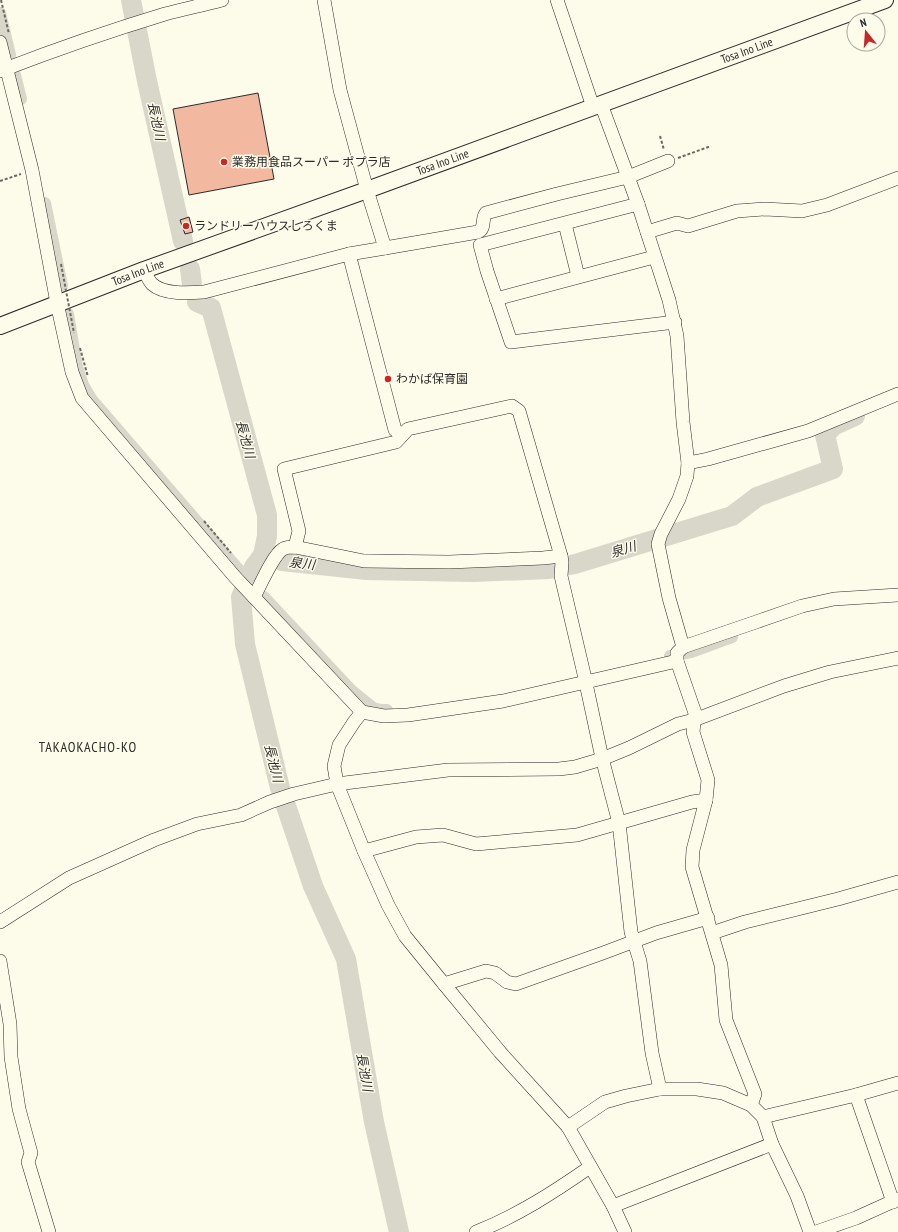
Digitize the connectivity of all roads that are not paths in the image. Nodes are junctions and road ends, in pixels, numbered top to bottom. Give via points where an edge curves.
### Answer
1 (218, 0) edge
2 (324, 0) edge
3 (557, 0) edge
4 (885, 0) edge
5 (5, 39) edge
6 (3, 70) edge
7 (597, 106) junction
8 (668, 161) road end
9 (628, 177) junction
10 (898, 178) edge
11 (367, 190) junction
12 (638, 204) junction
13 (565, 224) junction
14 (478, 232) junction
15 (647, 232) junction
16 (480, 245) junction
17 (385, 248) junction
18 (349, 254) junction
19 (654, 257) junction
20 (144, 270) junction
21 (578, 276) junction
22 (496, 299) junction
23 (57, 303) junction
24 (675, 322) junction
25 (0, 326) edge
26 (898, 394) edge
27 (402, 435) junction
28 (688, 463) junction
29 (295, 547) junction
30 (561, 563) junction
31 (252, 595) junction
32 (898, 595) edge
33 (678, 655) junction
34 (898, 658) edge
35 (585, 679) junction
36 (362, 712) junction
37 (694, 720) junction
38 (602, 759) junction
39 (337, 784) junction
40 (706, 800) junction
41 (620, 823) junction
42 (364, 852) junction
43 (898, 882) edge
44 (708, 918) junction
45 (0, 922) edge
46 (712, 933) junction
47 (634, 941) junction
48 (0, 961) edge
49 (444, 984) junction
50 (898, 1082) edge
51 (660, 1089) junction
52 (856, 1095) junction
53 (751, 1105) junction
54 (763, 1117) junction
55 (568, 1127) junction
56 (772, 1144) junction
57 (590, 1167) junction
58 (895, 1201) edge
59 (613, 1206) junction
60 (49, 1232) edge
61 (476, 1232) edge
62 (625, 1232) edge
63 (810, 1232) edge
64 (816, 1232) edge

1 - 6 street via 135,24
2 - 11 street via 340,90
3 - 7 street
4 - 7 main road, Tosa Ino Line
5 - 6 street
6 - 23 street via 32,170
7 - 9 street
7 - 11 main road, Tosa Ino Line
8 - 9 street
9 - 12 street
9 - 14 street via 486,213 483,227
10 - 15 street via 827,205 802,210 737,211 688,226 677,223
11 - 17 street
11 - 20 main road, Tosa Ino Line
12 - 13 street
12 - 15 street
13 - 16 street
13 - 21 street
14 - 16 street
14 - 17 street
15 - 19 street
16 - 22 street
17 - 18 street
18 - 20 street via 204,292 187,294 164,290 152,284
18 - 27 street via 395,430
19 - 21 street
19 - 24 street
20 - 23 main road, Tosa Ino Line
21 - 22 street
22 - 24 street via 511,342
23 - 25 main road, Tosa Ino Line
23 - 31 street via 72,372 82,398
24 - 28 street
26 - 28 street via 808,431
27 - 29 street via 396,442 284,469 299,531
27 - 30 street via 408,430 512,406 519,411
28 - 33 street via 687,476 679,499 660,539
29 - 30 street via 364,561 449,562 535,558
29 - 31 street via 285,548 280,552
30 - 35 street via 562,583
31 - 36 street
32 - 33 street via 834,599 802,606 756,622
33 - 35 street
33 - 37 street via 695,713
34 - 37 street via 830,672 784,686
35 - 36 street via 503,701 408,715 384,716
35 - 38 street
36 - 39 street via 339,745 334,766
37 - 38 street via 678,724
37 - 40 street via 693,732 708,780
38 - 39 street via 559,769 448,770
38 - 41 street
39 - 42 street
39 - 45 street via 294,794 241,815 197,824 154,840 69,878
40 - 41 street
40 - 44 street via 693,850 692,867
41 - 42 street via 577,835 476,844 443,835 416,837
41 - 47 street
42 - 49 street via 405,936
43 - 46 street
44 - 46 street
44 - 47 street
46 - 53 street via 721,965 726,1020 755,1094
47 - 49 street via 516,984 486,971
47 - 51 street via 640,961 652,1053
48 - 60 street via 19,1109 31,1153 28,1162
49 - 55 street via 500,1052
50 - 52 street
51 - 53 street via 697,1089 724,1094
51 - 55 street via 605,1102
52 - 54 street
52 - 58 street
53 - 54 street
54 - 56 street
55 - 57 street
56 - 59 street
56 - 63 street via 797,1196
57 - 59 street
57 - 61 street via 555,1192 497,1224
58 - 64 street
59 - 62 street

